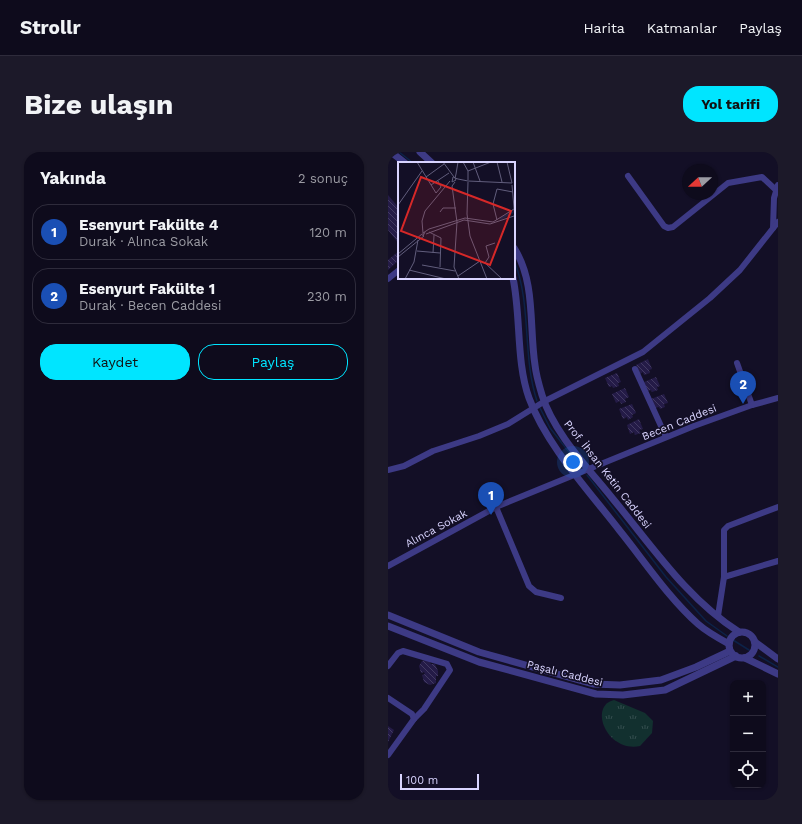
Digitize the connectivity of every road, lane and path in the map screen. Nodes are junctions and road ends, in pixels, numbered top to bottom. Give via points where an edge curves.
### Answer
1 (391, 152) edge
2 (420, 152) edge
3 (404, 162) edge
4 (431, 162) edge
5 (628, 176) dead end
6 (777, 188) edge
7 (776, 226) edge
8 (515, 250) edge
9 (398, 271) edge
10 (388, 279) edge
11 (513, 279) edge
12 (737, 363) dead end
13 (634, 369) dead end
14 (778, 398) edge
15 (545, 401) junction
16 (752, 405) junction
17 (534, 408) junction
18 (666, 437) junction
19 (589, 468) junction
20 (388, 470) edge
21 (577, 474) junction
22 (778, 507) edge
23 (496, 508) junction
24 (778, 561) edge
25 (388, 566) edge
26 (724, 578) junction
27 (561, 598) dead end
28 (388, 614) edge
29 (718, 616) junction
30 (388, 626) edge
31 (739, 632) junction
32 (755, 642) junction
33 (729, 647) junction
34 (736, 656) junction
35 (745, 658) junction
36 (778, 659) edge
37 (388, 666) edge
38 (778, 674) edge
39 (388, 698) edge
40 (414, 719) junction
41 (388, 755) edge

1 - 3 street
2 - 4 street
5 - 6 street via 668,228 673,227 728,183 762,176
6 - 7 street via 774,198
7 - 15 street via 740,270 644,352
8 - 15 street, Prof. İhsan Ketin Caddesi via 525,273 535,366
9 - 10 street
11 - 17 street via 523,366 529,397
12 - 16 street
13 - 18 street
14 - 16 street, Becen Caddesi
15 - 17 street
15 - 19 street, Prof. İhsan Ketin Caddesi via 557,427
16 - 18 street, Becen Caddesi
17 - 20 street via 479,436 449,444 404,466
17 - 21 street via 541,425
18 - 19 street, Becen Caddesi
19 - 21 street, Becen Caddesi
19 - 29 street, Prof. İhsan Ketin Caddesi via 662,562
21 - 23 street, Alınca Sokak
21 - 33 street via 667,591 698,624
22 - 26 street via 725,528
23 - 25 street, Alınca Sokak
23 - 27 street via 529,586 536,592
24 - 26 street
26 - 29 street
28 - 33 street, Paşalı Caddesi via 478,652 593,684 620,685 661,680 696,667
29 - 31 street, Prof. İhsan Ketin Caddesi
30 - 34 street, Paşalı Caddesi via 479,662 596,694 623,695 665,690
31 - 32 street via 749,634
31 - 33 street via 730,640
32 - 35 street via 754,652
32 - 36 street
33 - 34 street
34 - 35 street
35 - 38 street
37 - 40 street via 398,653 403,651 449,666 450,671
39 - 40 street via 412,714
40 - 41 street

